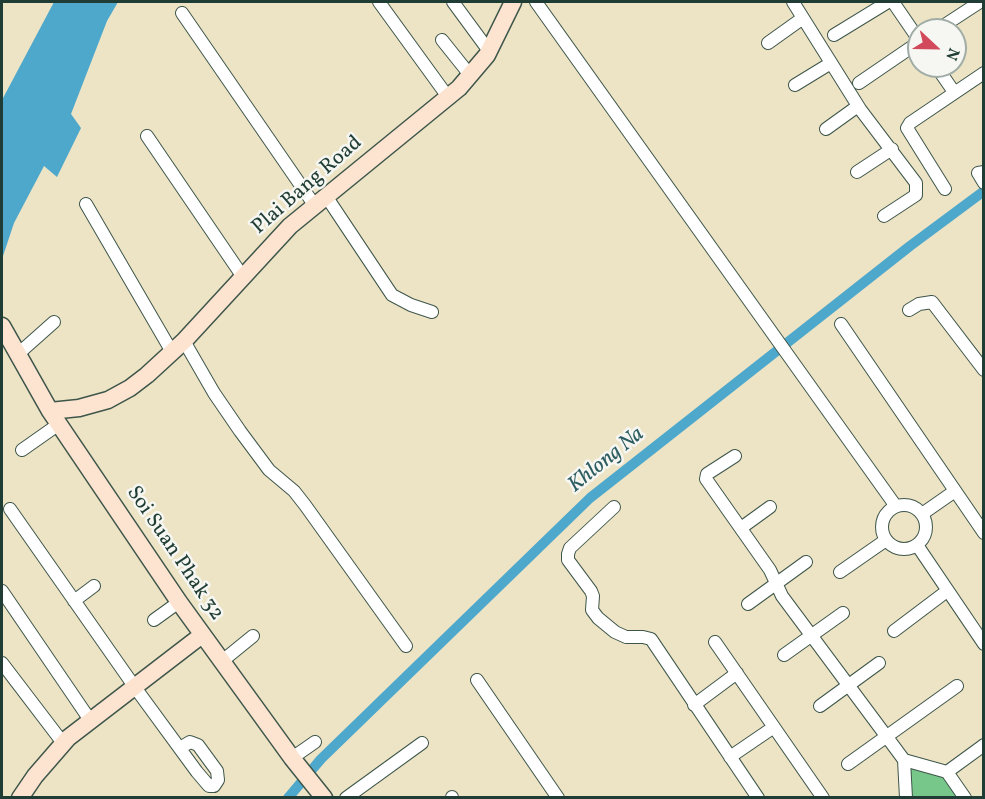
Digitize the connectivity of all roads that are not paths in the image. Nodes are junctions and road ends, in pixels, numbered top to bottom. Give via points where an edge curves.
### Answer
1 (379, 2) edge
2 (453, 2) edge
3 (513, 2) edge
4 (536, 2) edge
5 (792, 2) edge
6 (888, 2) edge
7 (893, 2) edge
8 (980, 2) edge
9 (182, 13) dead end
10 (803, 18) junction
11 (955, 18) edge
12 (907, 23) edge
13 (834, 35) dead end
14 (442, 39) dead end
15 (768, 43) dead end
16 (907, 49) edge
17 (489, 51) junction
18 (831, 63) junction
19 (984, 73) edge
20 (470, 75) junction
21 (944, 78) edge
22 (859, 83) dead end
23 (795, 85) dead end
24 (954, 92) junction
25 (448, 97) junction
26 (858, 106) junction
27 (826, 129) dead end
28 (147, 136) dead end
29 (892, 149) junction
30 (857, 172) dead end
31 (945, 189) dead end
32 (320, 201) junction
33 (86, 204) dead end
34 (884, 216) dead end
35 (243, 277) junction
36 (909, 310) dead end
37 (432, 312) dead end
38 (54, 322) dead end
39 (840, 324) dead end
40 (2, 326) edge
41 (178, 346) junction
42 (18, 354) junction
43 (984, 370) edge
44 (54, 418) junction
45 (22, 450) dead end
46 (735, 456) dead end
47 (955, 491) junction
48 (895, 505) junction
49 (614, 507) dead end
50 (770, 507) dead end
51 (10, 509) dead end
52 (922, 514) junction
53 (741, 528) junction
54 (984, 533) edge
55 (886, 540) junction
56 (917, 545) junction
57 (806, 562) dead end
58 (840, 572) dead end
59 (776, 584) junction
60 (94, 586) dead end
61 (947, 591) junction
62 (3, 595) edge
63 (74, 601) junction
64 (179, 602) junction
65 (748, 604) dead end
66 (843, 613) dead end
67 (154, 620) dead end
68 (894, 631) dead end
69 (202, 635) junction
70 (812, 635) junction
71 (253, 636) dead end
72 (716, 642) dead end
73 (984, 644) edge
74 (406, 646) dead end
75 (784, 655) dead end
76 (221, 662) junction
77 (2, 663) edge
78 (879, 663) dead end
79 (737, 673) junction
80 (477, 680) dead end
81 (849, 685) junction
82 (134, 686) junction
83 (957, 686) dead end
84 (694, 705) junction
85 (820, 706) dead end
86 (90, 720) junction
87 (774, 727) junction
88 (886, 737) junction
89 (315, 742) dead end
90 (63, 743) junction
91 (422, 743) dead end
92 (984, 746) edge
93 (180, 748) dead end
94 (730, 757) junction
95 (292, 758) junction
96 (904, 760) junction
97 (848, 764) dead end
98 (946, 772) junction
99 (20, 798) edge
100 (324, 798) edge
101 (346, 798) edge
102 (558, 798) edge
103 (758, 798) edge
104 (823, 798) edge
105 (906, 798) edge
106 (965, 798) edge

1 - 25 street
2 - 17 street
3 - 17 street, Plai Bang Road
4 - 48 street
5 - 10 street
6 - 13 street
7 - 12 street
8 - 11 street
9 - 32 street
10 - 15 street
10 - 18 street
14 - 20 street
16 - 22 street
17 - 20 street, Plai Bang Road
18 - 23 street
18 - 26 street
19 - 24 street
20 - 25 street, Plai Bang Road
21 - 24 street
24 - 31 street via 907,128
25 - 32 street, Plai Bang Road
26 - 27 street
26 - 29 street
28 - 35 street
29 - 30 street
29 - 34 street via 916,183 916,195
32 - 35 street, Plai Bang Road via 290,226
32 - 37 street via 392,295
33 - 41 street
35 - 41 street, Plai Bang Road
36 - 43 street via 932,302
38 - 42 street
39 - 47 street
40 - 42 street, Soi Suan Phak 32
41 - 44 street, Plai Bang Road via 130,388 108,400
41 - 74 street via 269,470 305,505
42 - 44 street, Soi Suan Phak 32
44 - 45 street
44 - 64 street, Soi Suan Phak 32
46 - 53 street via 706,477
47 - 52 street
47 - 54 street
48 - 52 street via 908,505
48 - 55 street via 882,523
49 - 84 street via 570,548 568,560 591,591 592,610 598,618 626,637 651,639
50 - 53 street
51 - 63 street
52 - 56 street via 926,531
53 - 59 street
55 - 56 street via 900,549
55 - 58 street
56 - 61 street
57 - 59 street
59 - 65 street
59 - 70 street
60 - 63 street
61 - 68 street
61 - 73 street
62 - 86 street
63 - 82 street
64 - 67 street
64 - 69 street, Soi Suan Phak 32
66 - 70 street
69 - 76 street, Soi Suan Phak 32
69 - 82 street
70 - 75 street
70 - 81 street
71 - 76 street
72 - 79 street
76 - 95 street, Soi Suan Phak 32
77 - 90 street
78 - 81 street
79 - 84 street
79 - 87 street
80 - 102 street
81 - 85 street
81 - 88 street
82 - 86 street
82 - 93 street
83 - 88 street
84 - 94 street
86 - 90 street
87 - 94 street
87 - 104 street
88 - 96 street
88 - 97 street
89 - 95 street
90 - 99 street
91 - 101 street
92 - 98 street
94 - 103 street
95 - 100 street, Soi Suan Phak 32
96 - 98 street
96 - 105 street
98 - 106 street

